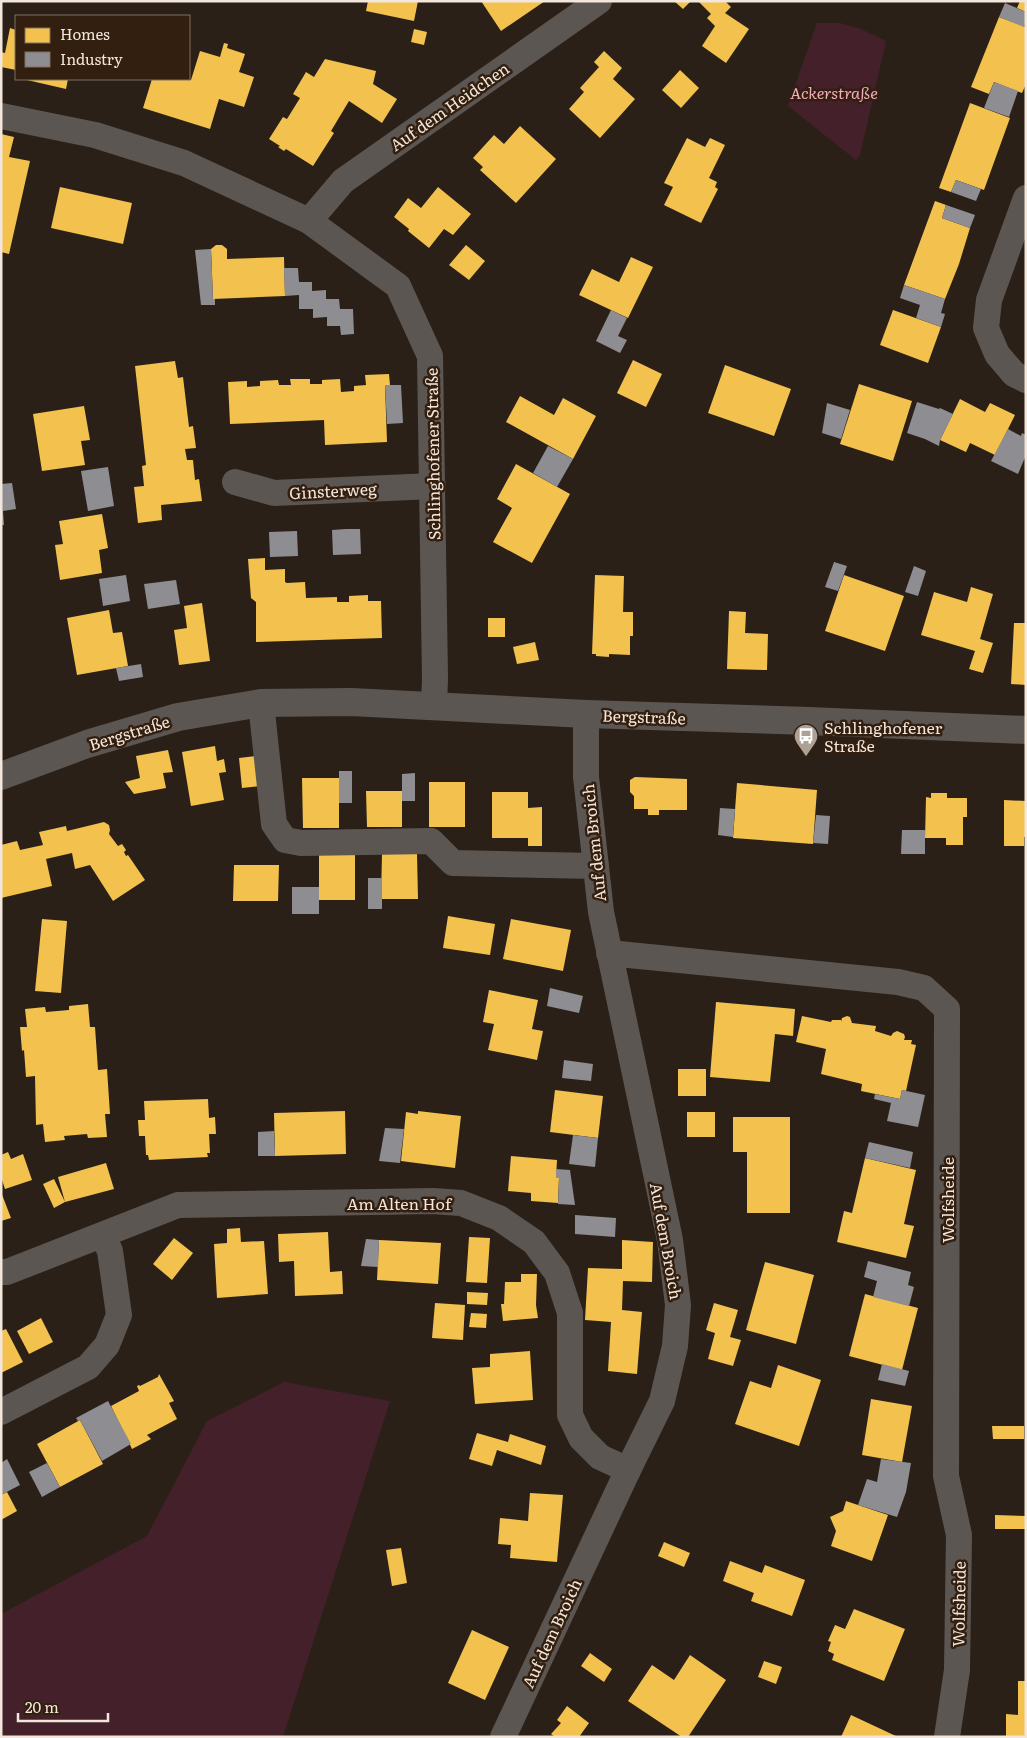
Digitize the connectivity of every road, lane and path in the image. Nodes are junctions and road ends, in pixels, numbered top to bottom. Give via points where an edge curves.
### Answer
1 (599, 1) edge
2 (1, 116) edge
3 (1026, 198) edge
4 (309, 221) junction
5 (1026, 380) edge
6 (235, 482) dead end
7 (433, 486) junction
8 (261, 703) junction
9 (434, 706) junction
10 (586, 714) junction
11 (1026, 730) edge
12 (1, 776) edge
13 (596, 866) junction
14 (609, 953) junction
15 (103, 1236) junction
16 (1, 1272) edge
17 (1, 1412) edge
18 (628, 1470) junction
19 (502, 1737) edge
20 (947, 1737) edge

1 - 4 street, Auf dem Heidchen via 343,181
2 - 4 street, Schlinghofener Straße via 95,135 184,163
3 - 5 street via 989,300 986,328 997,354 1014,374
4 - 7 street, Schlinghofener Straße via 398,286 407,305 430,356
6 - 7 street, Ginsterweg via 274,492
7 - 9 street, Schlinghofener Straße
8 - 9 street, Bergstraße via 351,702
8 - 12 street, Bergstraße via 178,717 88,744
8 - 13 street via 274,824 285,840 301,843 431,841 453,862
9 - 10 street, Bergstraße
10 - 11 street, Bergstraße
10 - 13 street, Auf dem Broich via 586,777
13 - 14 street, Auf dem Broich
14 - 18 street, Auf dem Broich via 670,1240 678,1305 675,1346 662,1401
14 - 20 street, Wolfsheide via 898,982 924,988 947,1009 946,1476 959,1535 957,1670
15 - 16 street, Am Alten Hof
15 - 17 street via 110,1251 119,1315 107,1345 88,1367
15 - 18 street, Am Alten Hof via 178,1205 433,1201 461,1203 500,1218 534,1242 557,1273 570,1313 570,1416 582,1438 600,1457
18 - 19 street, Auf dem Broich

